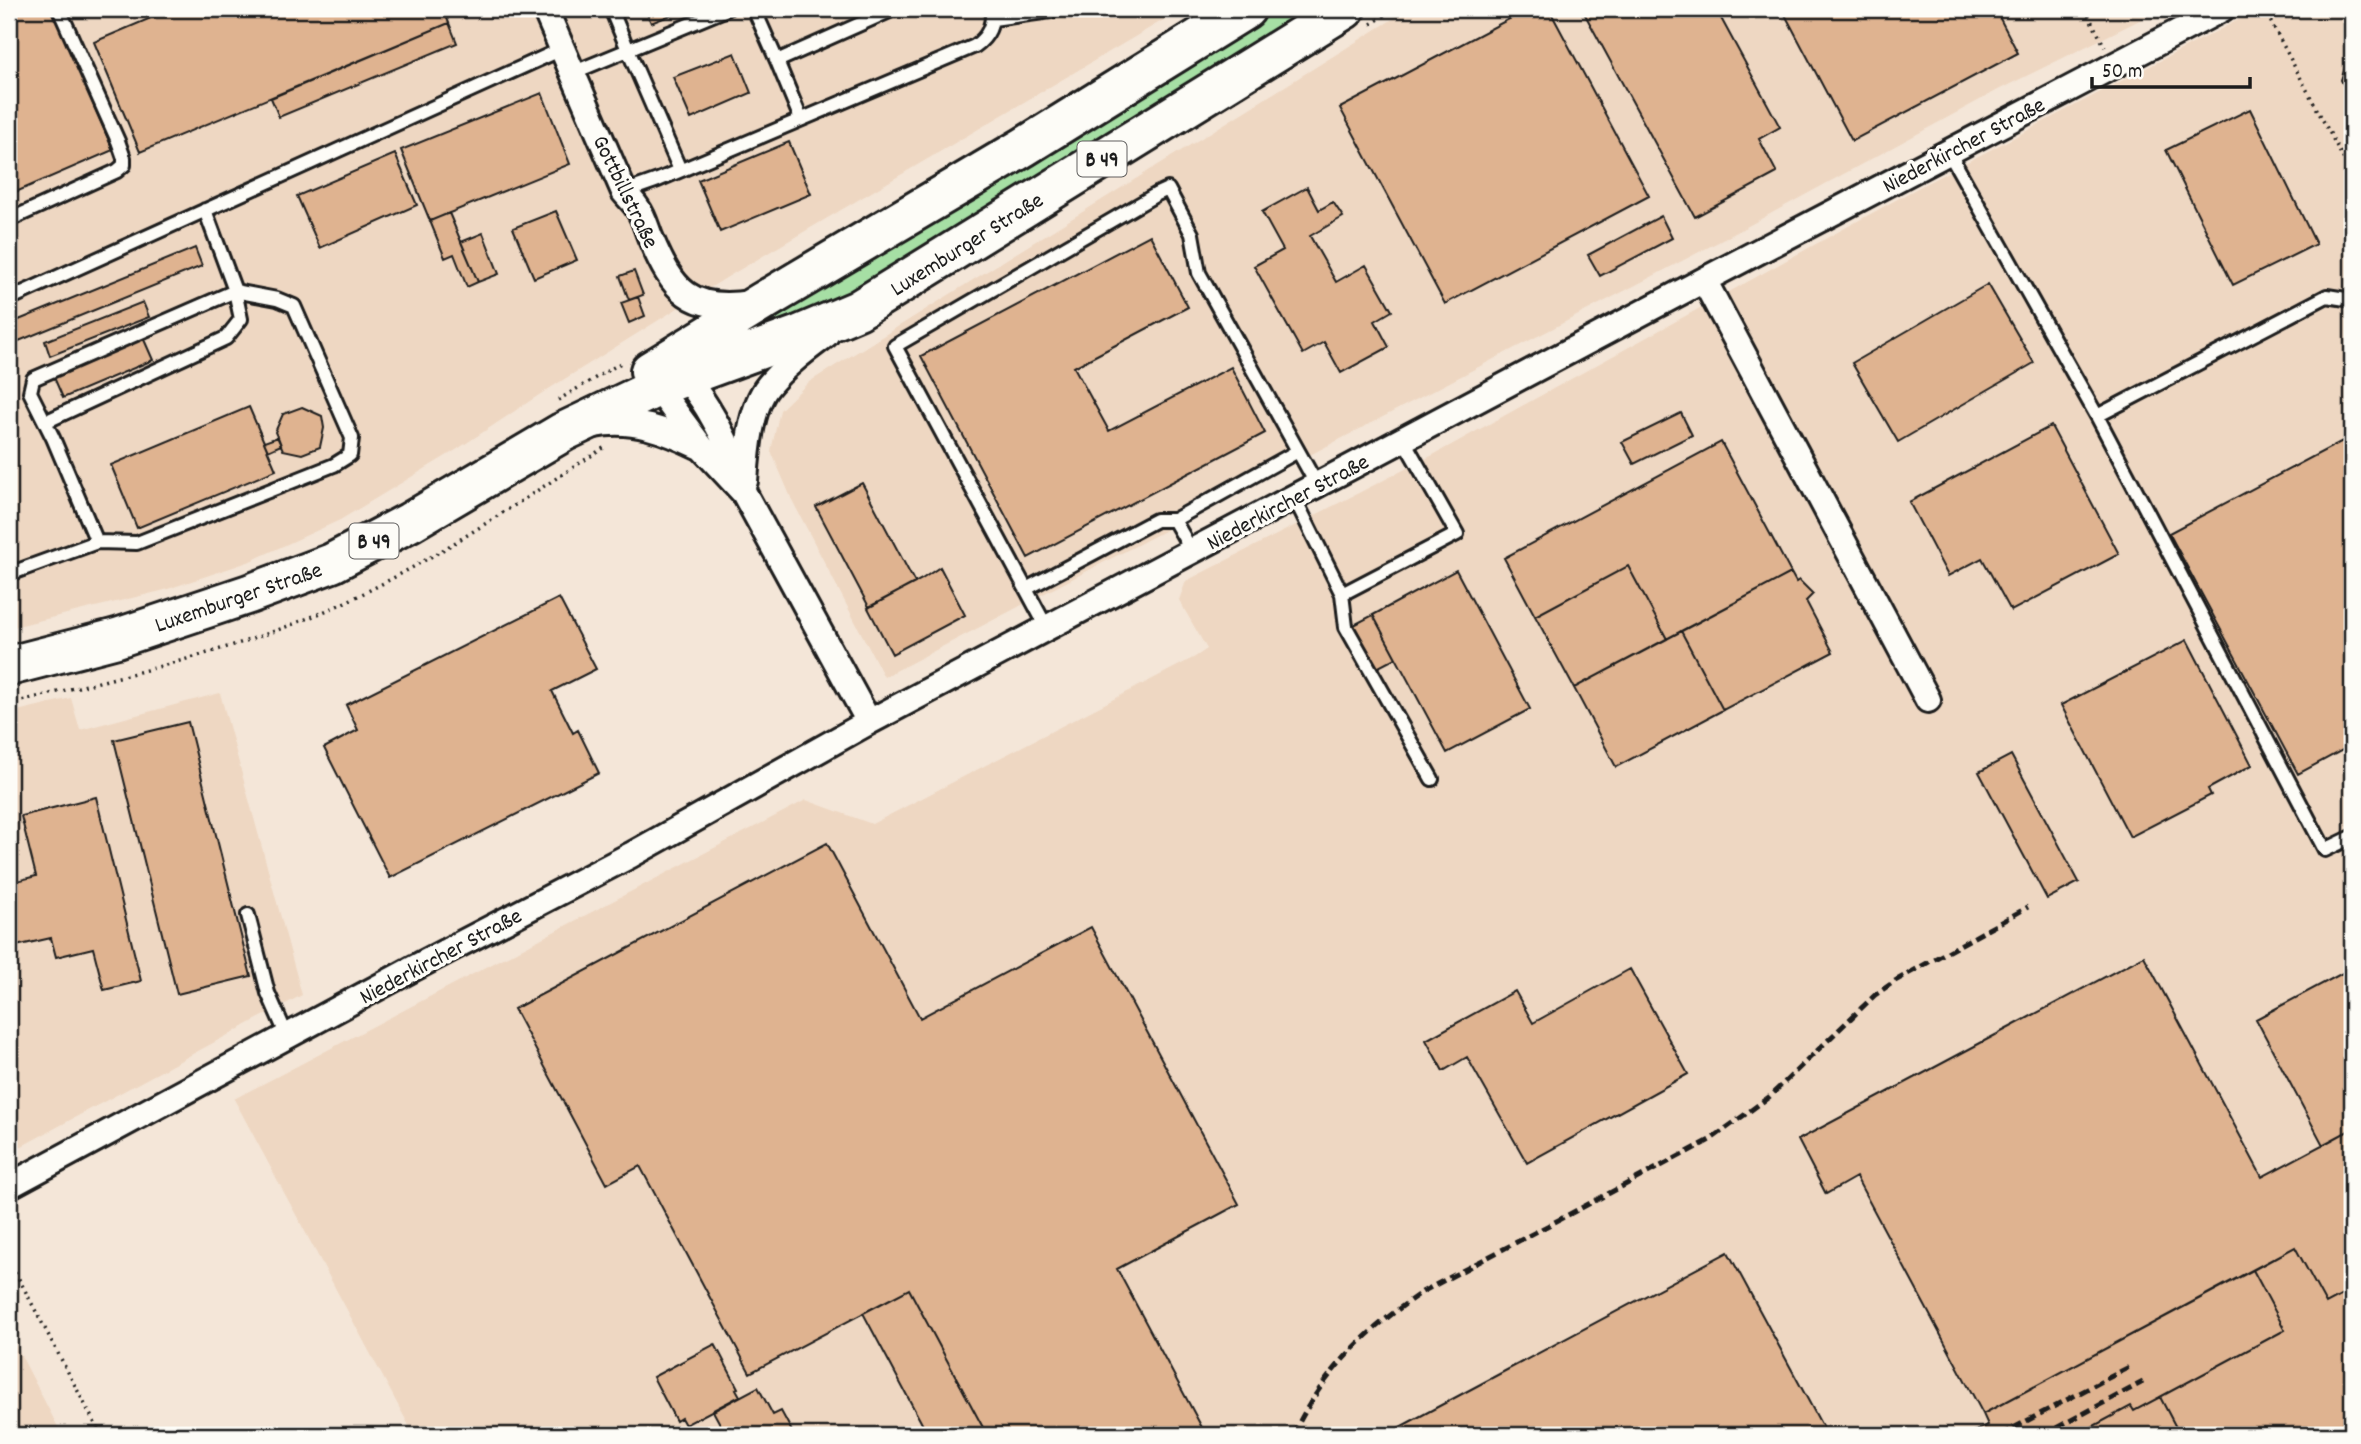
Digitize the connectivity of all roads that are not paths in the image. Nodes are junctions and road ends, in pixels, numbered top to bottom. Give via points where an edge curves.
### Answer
1 (60, 9) edge
2 (545, 9) edge
3 (611, 9) edge
4 (727, 9) edge
5 (754, 9) edge
6 (894, 9) edge
7 (1246, 9) edge
8 (1345, 9) edge
9 (2222, 9) edge
10 (1051, 11) dead end
11 (993, 14) edge
12 (562, 49) junction
13 (628, 50) junction
14 (777, 61) junction
15 (572, 73) junction
16 (801, 119) junction
17 (1948, 151) junction
18 (680, 170) junction
19 (624, 192) junction
20 (205, 210) junction
21 (9, 220) edge
22 (1704, 280) junction
23 (235, 291) junction
24 (9, 299) edge
25 (2352, 300) edge
26 (762, 302) junction
27 (858, 310) junction
28 (661, 370) junction
29 (2097, 416) junction
30 (556, 418) junction
31 (45, 422) junction
32 (1403, 439) junction
33 (702, 448) junction
34 (1298, 451) junction
35 (1317, 485) junction
36 (744, 493) junction
37 (1294, 497) junction
38 (1174, 520) junction
39 (97, 542) junction
40 (1192, 551) junction
41 (9, 574) edge
42 (1026, 589) junction
43 (1342, 594) junction
44 (1047, 628) junction
45 (9, 666) edge
46 (1928, 700) dead end
47 (869, 722) junction
48 (1432, 779) dead end
49 (2352, 836) edge
50 (248, 915) dead end
51 (288, 1036) junction
52 (9, 1186) edge

1 - 21 lane via 118,141 124,165
2 - 12 street, Gottbillstraße
3 - 13 lane
4 - 13 lane
5 - 14 lane
6 - 14 lane
7 - 26 main road, Luxemburger Straße / B 49
8 - 27 main road, Luxemburger Straße / B 49
9 - 17 street, Niederkircher Straße
10 - 11 lane
11 - 16 lane via 984,40 975,46
12 - 15 street, Gottbillstraße
12 - 20 lane
13 - 15 lane
13 - 18 lane
14 - 16 lane
15 - 19 street, Gottbillstraße
16 - 18 lane
17 - 22 street, Niederkircher Straße
17 - 29 lane
18 - 19 lane
19 - 26 street, Gottbillstraße via 639,209 666,270 686,296 716,306
20 - 23 lane
20 - 24 lane
22 - 32 street, Niederkircher Straße
22 - 46 street
23 - 31 lane via 241,319 226,338
23 - 31 lane via 33,379 30,392
23 - 39 lane via 294,306 352,438 350,456 137,543
25 - 29 lane via 2327,296
26 - 28 main road, Luxemburger Straße / B 49
27 - 28 main road, Luxemburger Straße / B 49 via 799,335
27 - 36 street via 767,387 752,426
28 - 30 main road, Luxemburger Straße / B 49
28 - 33 street via 671,407
28 - 36 street via 705,405 735,463
29 - 49 lane via 2325,850
30 - 33 street via 629,423
30 - 45 main road, Luxemburger Straße / B 49 via 410,522 332,563 117,638
31 - 39 lane
32 - 35 street, Niederkircher Straße
32 - 43 lane via 1457,534
33 - 36 street
34 - 35 lane
34 - 38 lane
34 - 42 lane via 1199,273 1192,234 1180,207 1168,189 1157,194 895,346
35 - 37 street, Niederkircher Straße
36 - 47 street
37 - 40 street, Niederkircher Straße
37 - 43 lane
38 - 40 lane
38 - 42 lane via 1149,522
39 - 41 lane
40 - 44 street, Niederkircher Straße
42 - 44 lane
43 - 48 lane via 1346,627
44 - 47 street, Niederkircher Straße
47 - 51 street, Niederkircher Straße via 631,855
50 - 51 lane via 268,993
51 - 52 street, Niederkircher Straße

